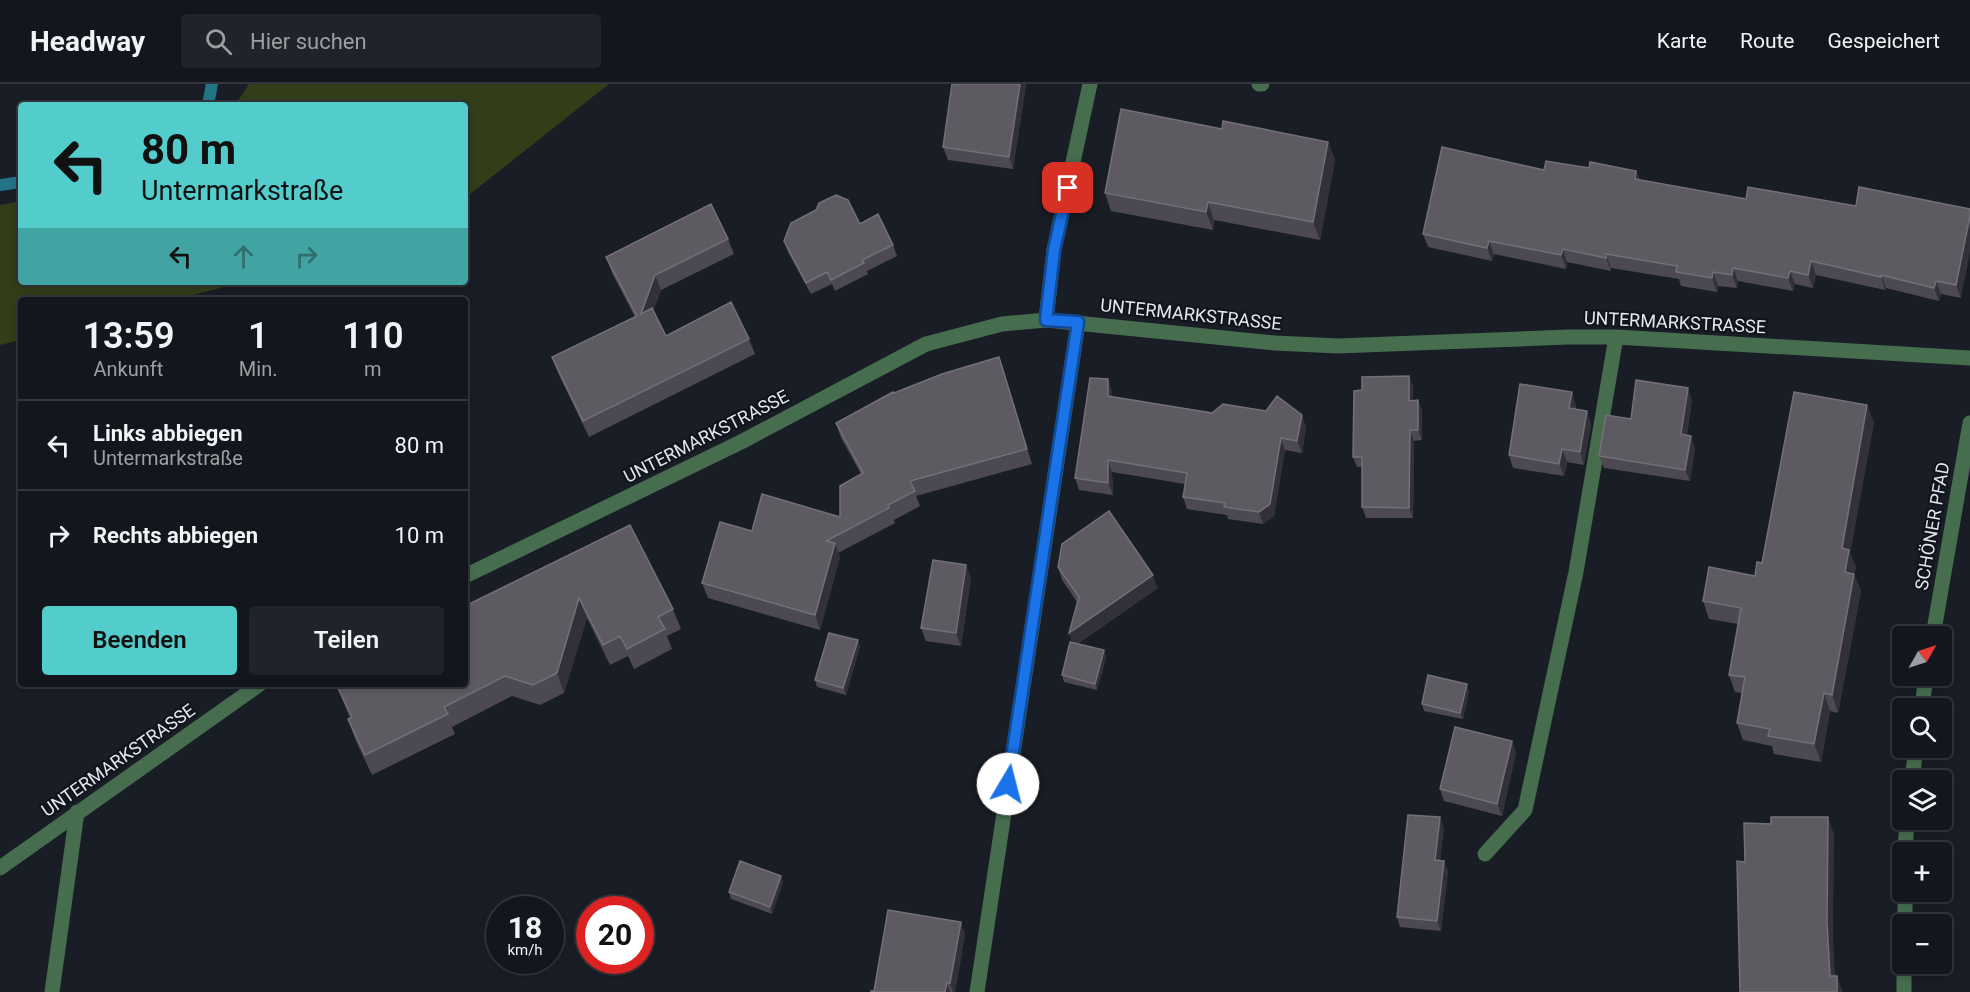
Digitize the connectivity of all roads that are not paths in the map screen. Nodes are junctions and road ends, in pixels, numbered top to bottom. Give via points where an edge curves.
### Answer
1 (1090, 84) edge
2 (1046, 320) junction
3 (1078, 322) junction
4 (1616, 337) junction
5 (1970, 358) edge
6 (1970, 423) edge
7 (468, 575) edge
8 (1935, 626) edge
9 (256, 687) edge
10 (77, 812) junction
11 (1485, 854) dead end
12 (0, 868) edge
13 (1904, 974) edge
14 (52, 992) edge
15 (976, 992) edge
16 (1904, 992) edge

1 - 2 street via 1054,250
2 - 3 street, UNTERMARKSTRASSE
2 - 7 street, UNTERMARKSTRASSE via 1002,324 926,344 741,442
3 - 4 street, UNTERMARKSTRASSE via 1338,346
3 - 15 street
4 - 5 street, UNTERMARKSTRASSE
4 - 11 street via 1576,572 1525,810
6 - 8 street, SCHÖNER PFAD
9 - 10 street, UNTERMARKSTRASSE
10 - 12 street, UNTERMARKSTRASSE
10 - 14 street
13 - 16 street

